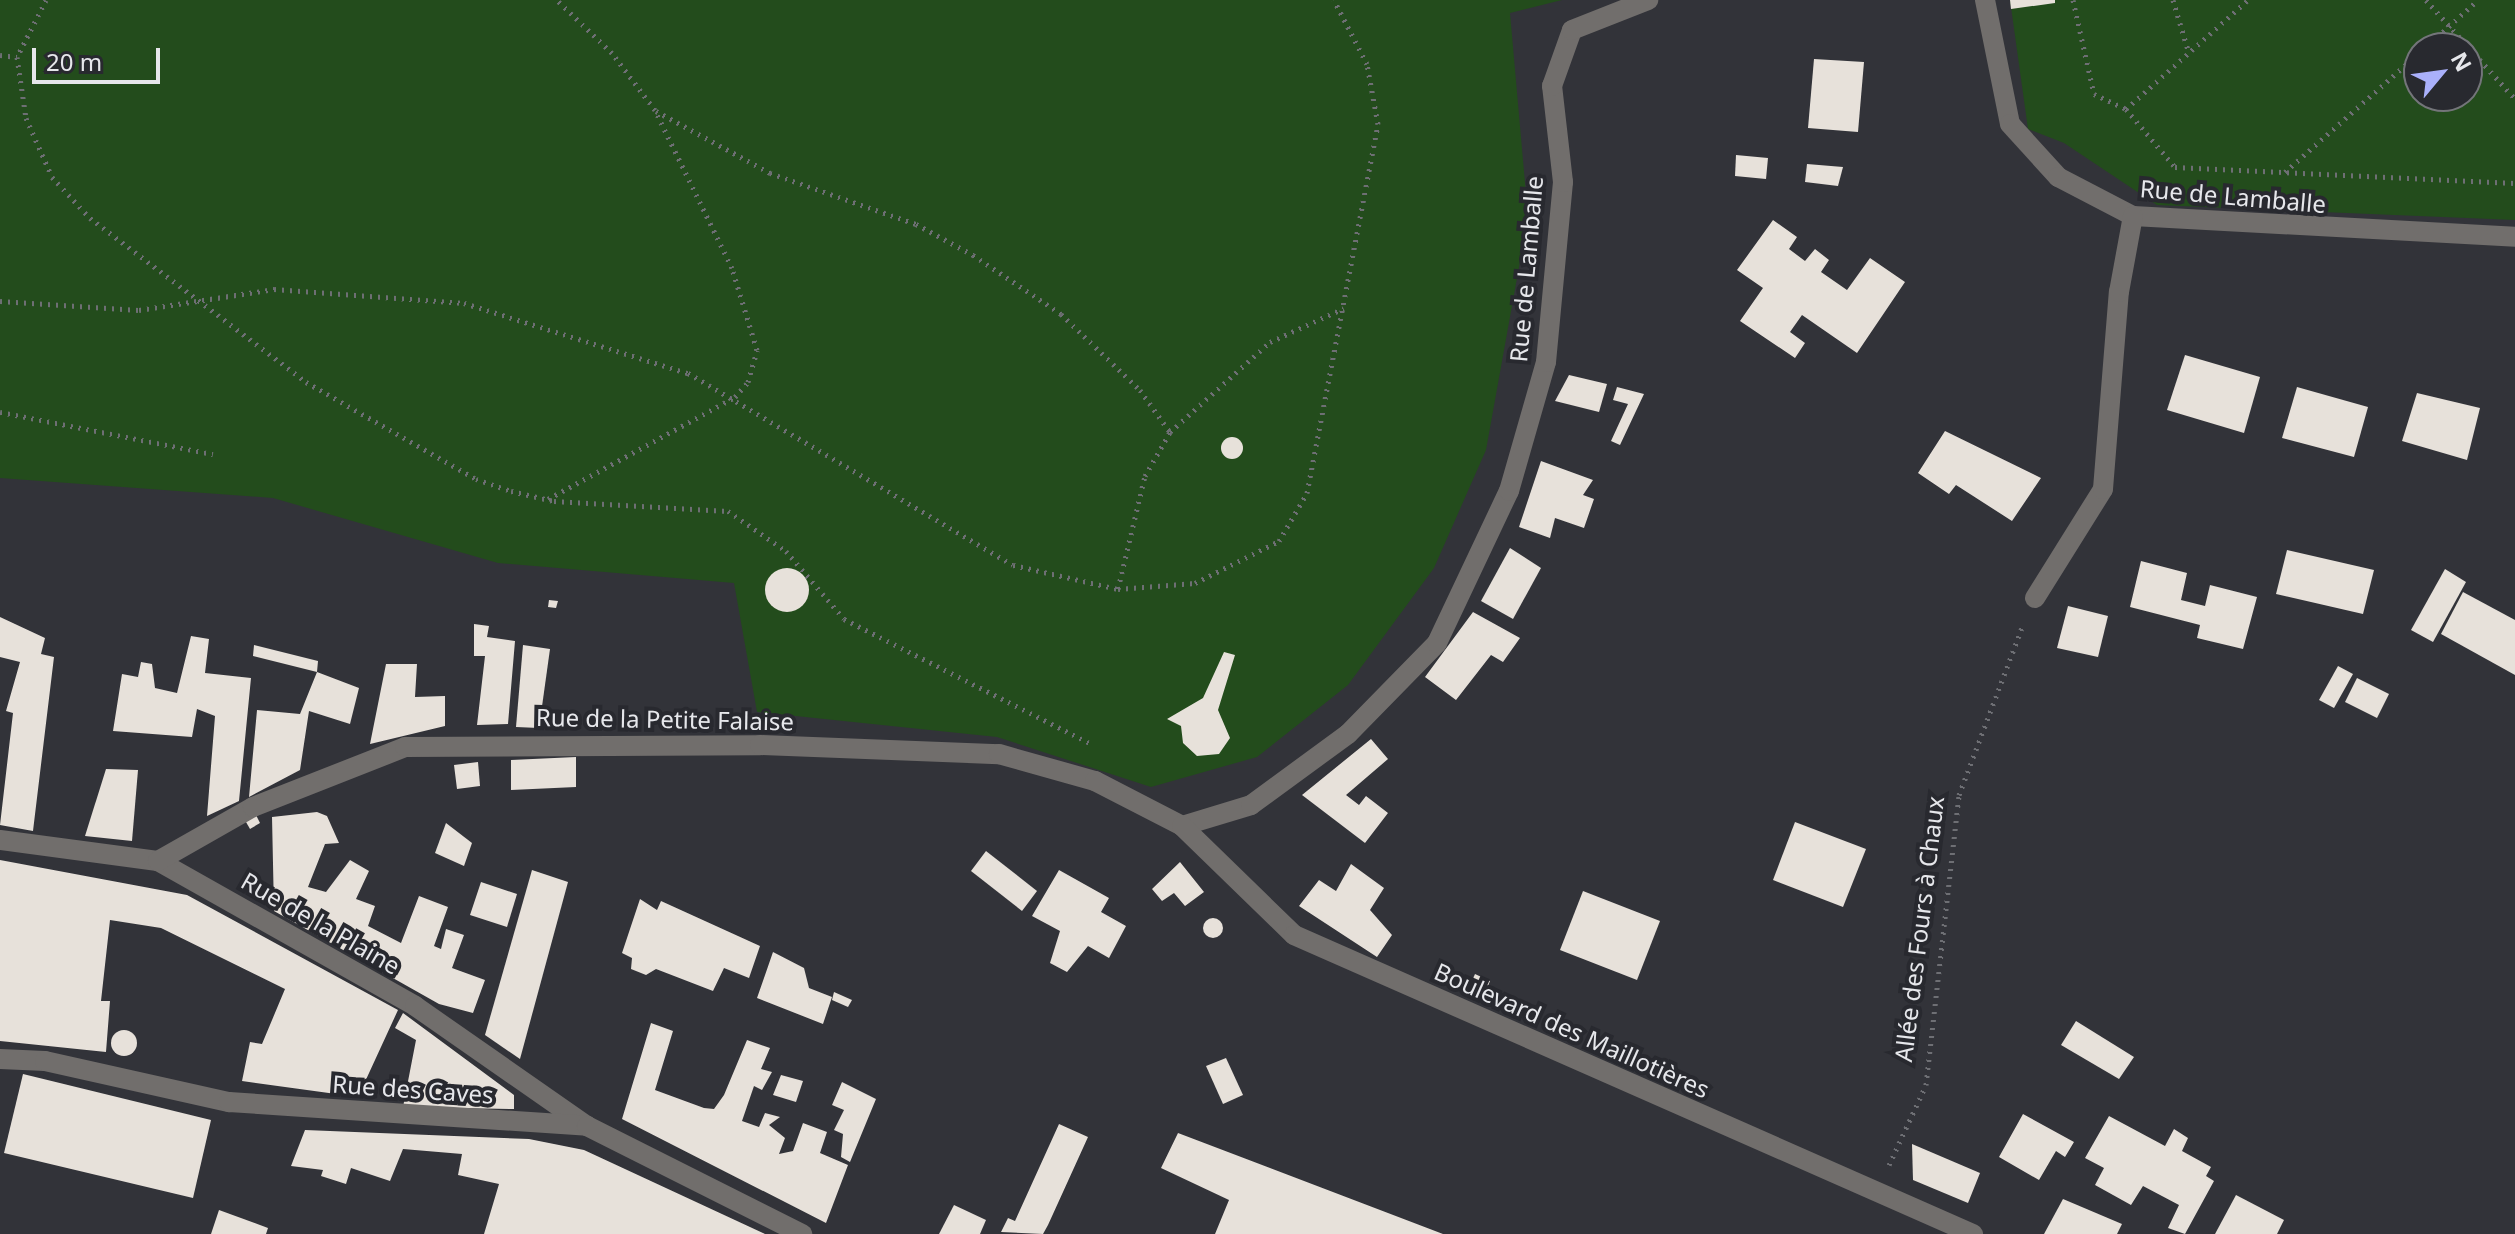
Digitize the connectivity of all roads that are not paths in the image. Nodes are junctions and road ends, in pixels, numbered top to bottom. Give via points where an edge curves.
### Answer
1 (1648, 0) edge
2 (1985, 0) edge
3 (2133, 216) junction
4 (2515, 237) edge
5 (2035, 598) road end
6 (1182, 826) junction
7 (0, 840) edge
8 (158, 861) junction
9 (0, 1059) edge
10 (587, 1126) junction
11 (802, 1234) edge
12 (1973, 1234) edge

1 - 6 street, Rue de Lamballe via 1572,30 1552,86 1563,182 1546,362 1509,491 1437,643 1348,734 1251,805
2 - 3 street, Rue de Lamballe via 2010,124 2058,177
3 - 4 street, Rue de Lamballe
3 - 5 street via 2119,292 2103,489
6 - 8 street, Rue de la Petite Falaise via 1095,781 999,754 730,745 405,747 253,807
6 - 12 street, Boulevard des Maillotières via 1294,935
7 - 8 street, Rue de la Plaine
8 - 10 street, Rue de la Plaine via 415,1006
9 - 10 street, Rue des Caves via 45,1061 229,1102
10 - 11 street, Rue des Caves

